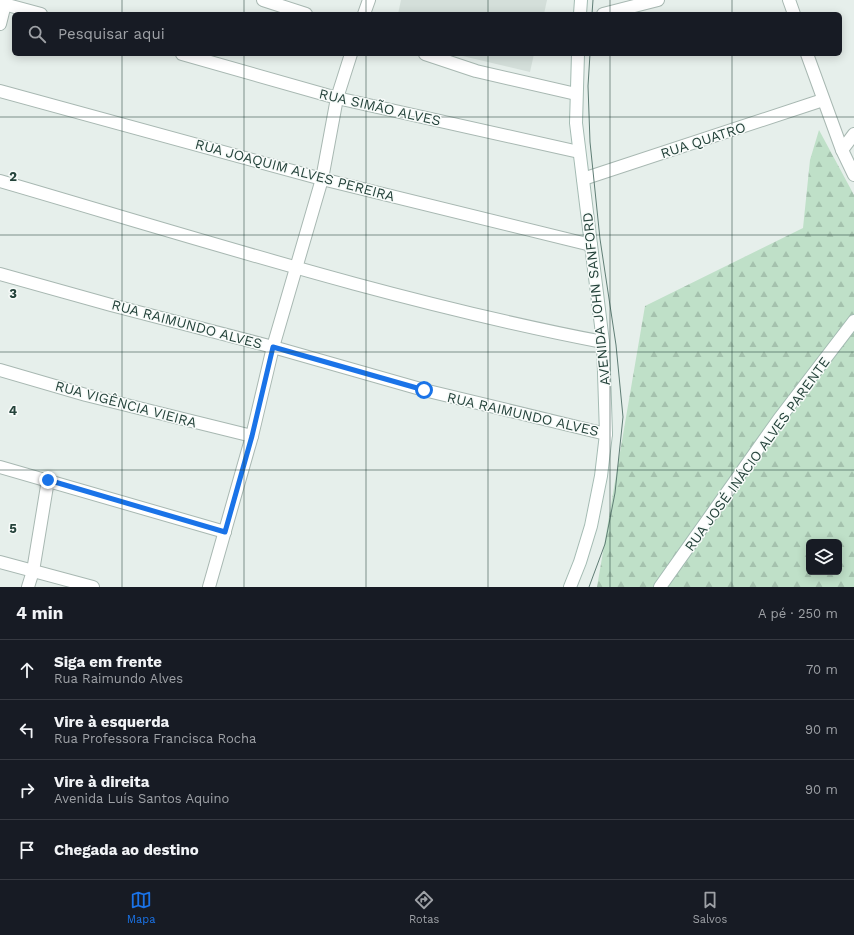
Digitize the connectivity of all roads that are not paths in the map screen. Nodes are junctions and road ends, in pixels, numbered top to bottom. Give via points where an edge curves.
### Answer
1 (263, 0) edge
2 (369, 0) edge
3 (581, 0) edge
4 (658, 0) edge
5 (789, 0) edge
6 (4, 2) edge
7 (35, 12) edge
8 (300, 12) edge
9 (365, 12) edge
10 (580, 12) edge
11 (611, 12) edge
12 (793, 12) edge
13 (0, 24) edge
14 (189, 56) edge
15 (350, 56) edge
16 (431, 56) edge
17 (578, 56) edge
18 (808, 56) edge
19 (0, 91) edge
20 (576, 94) junction
21 (337, 98) junction
22 (823, 100) junction
23 (854, 134) edge
24 (842, 150) junction
25 (579, 152) junction
26 (854, 175) edge
27 (322, 179) junction
28 (582, 179) junction
29 (0, 181) edge
30 (590, 245) junction
31 (298, 268) junction
32 (0, 274) edge
33 (854, 321) edge
34 (603, 342) junction
35 (273, 347) junction
36 (0, 370) edge
37 (606, 434) junction
38 (252, 436) junction
39 (0, 466) edge
40 (48, 480) junction
41 (225, 532) junction
42 (0, 562) edge
43 (33, 571) junction
44 (28, 587) edge
45 (93, 587) edge
46 (209, 587) edge
47 (570, 587) edge
48 (660, 587) edge

1 - 8 street
2 - 9 street
3 - 10 street
4 - 11 street
5 - 12 street
6 - 7 street
6 - 13 street
14 - 21 street, RUA SIMÃO ALVES
15 - 21 street
16 - 20 street via 476,71
17 - 20 street, AVENIDA JOHN SANFORD
18 - 22 street
19 - 27 street, RUA JOAQUIM ALVES PEREIRA
20 - 25 street, AVENIDA JOHN SANFORD
21 - 25 street, RUA SIMÃO ALVES
21 - 27 street
22 - 24 street
22 - 28 street, RUA QUATRO
23 - 24 street
24 - 26 street
25 - 28 street, AVENIDA JOHN SANFORD
27 - 30 street, RUA JOAQUIM ALVES PEREIRA
27 - 31 street
28 - 30 street, AVENIDA JOHN SANFORD
29 - 31 street
30 - 34 street, AVENIDA JOHN SANFORD
31 - 34 street via 523,327
31 - 35 street
32 - 35 street, RUA RAIMUNDO ALVES
33 - 48 street, RUA JOSÉ INÁCIO ALVES PARENTE via 779,420
34 - 37 street, AVENIDA JOHN SANFORD
35 - 37 street, RUA RAIMUNDO ALVES via 424,390
35 - 38 street
36 - 38 street, RUA VIGÊNCIA VIEIRA via 86,395
37 - 47 street, AVENIDA JOHN SANFORD via 591,526
38 - 41 street
39 - 40 street
40 - 41 street
40 - 43 street
41 - 46 street
42 - 43 street
43 - 44 street
43 - 45 street

